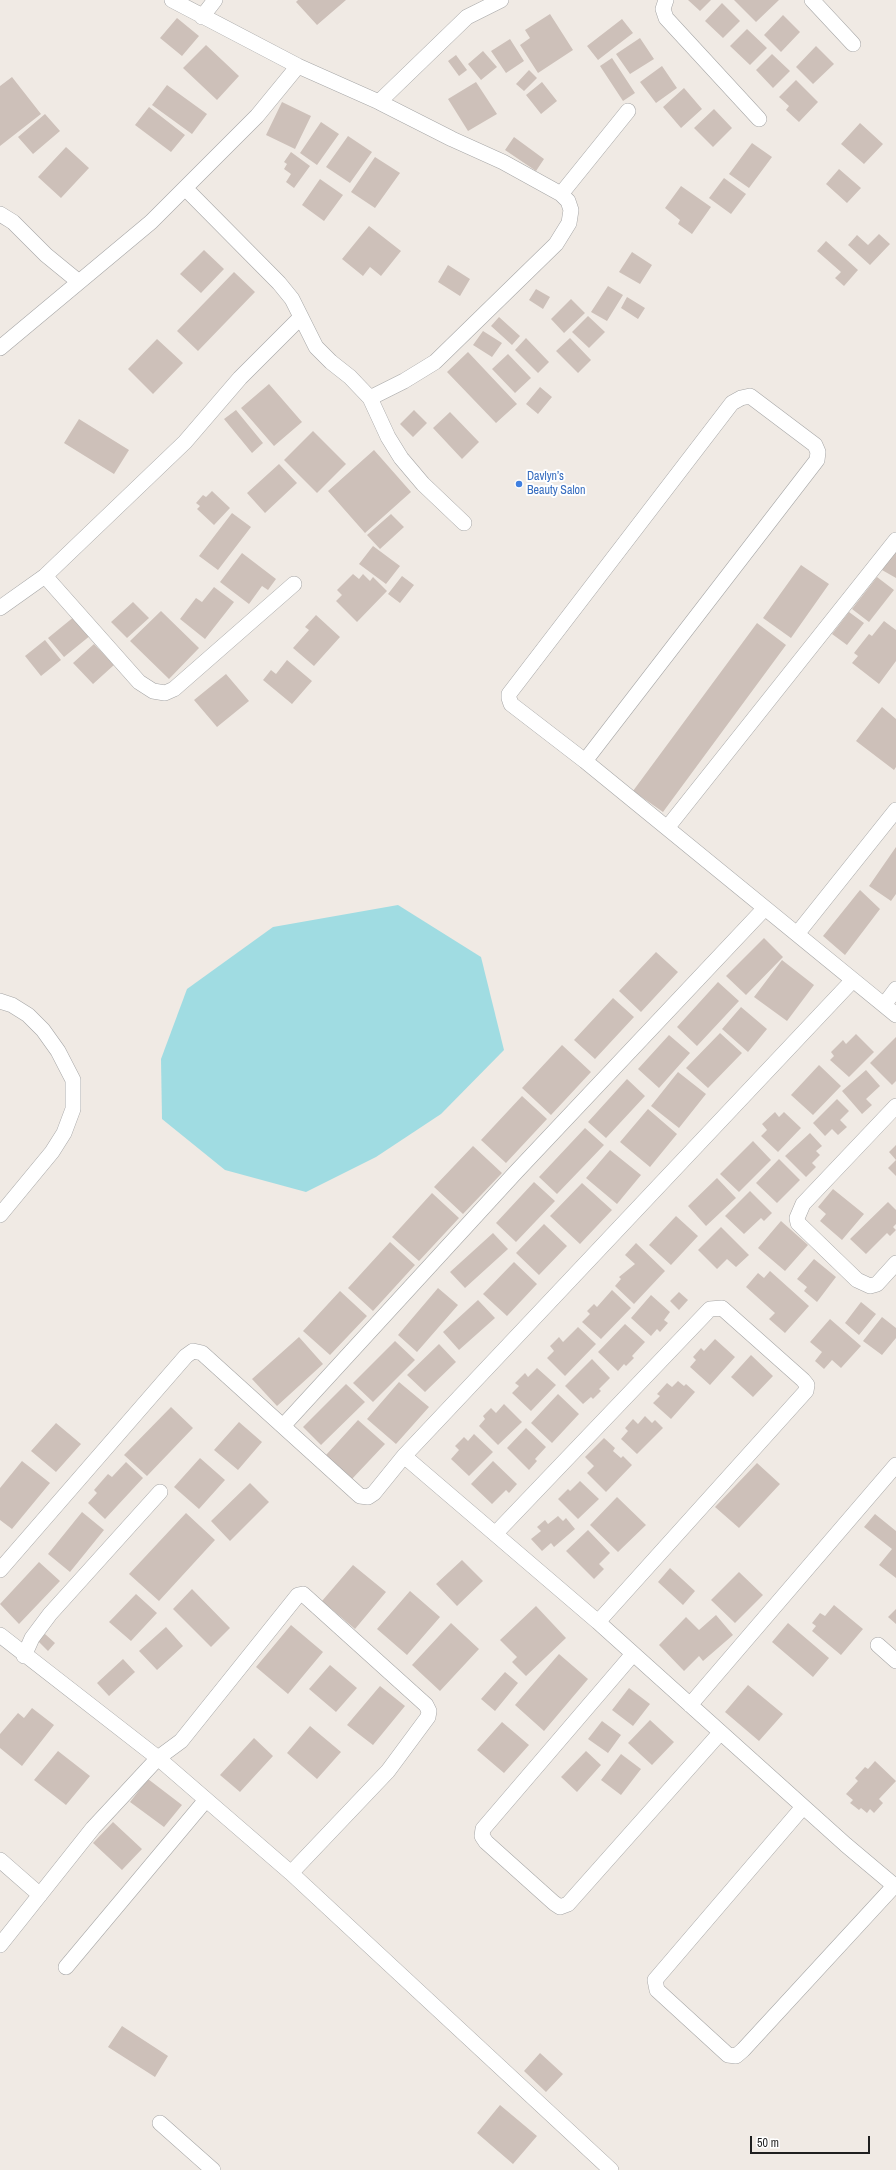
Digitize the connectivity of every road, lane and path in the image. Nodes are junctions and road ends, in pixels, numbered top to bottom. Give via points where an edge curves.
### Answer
1 (172, 0) edge
2 (215, 0) edge
3 (501, 0) edge
4 (666, 0) edge
5 (812, 0) edge
6 (202, 16) junction
7 (853, 44) dead end
8 (298, 66) junction
9 (379, 102) junction
10 (628, 112) dead end
11 (759, 119) dead end
12 (185, 188) junction
13 (561, 194) junction
14 (0, 214) edge
15 (79, 282) junction
16 (301, 317) junction
17 (0, 348) edge
18 (370, 398) junction
19 (464, 523) dead end
20 (896, 540) edge
21 (45, 576) junction
22 (294, 584) dead end
23 (0, 608) edge
24 (585, 761) junction
25 (896, 810) edge
26 (667, 828) junction
27 (765, 908) junction
28 (797, 934) junction
29 (852, 980) junction
30 (896, 989) edge
31 (0, 1001) edge
32 (884, 1005) junction
33 (896, 1015) edge
34 (896, 1106) edge
35 (0, 1215) edge
36 (896, 1263) edge
37 (283, 1426) junction
38 (404, 1456) junction
39 (896, 1464) edge
40 (160, 1492) dead end
41 (495, 1534) junction
42 (0, 1570) edge
43 (598, 1622) junction
44 (0, 1635) edge
45 (878, 1645) dead end
46 (633, 1654) junction
47 (24, 1656) junction
48 (896, 1661) edge
49 (690, 1705) junction
50 (720, 1733) junction
51 (158, 1758) junction
52 (205, 1801) junction
53 (804, 1807) junction
54 (0, 1860) edge
55 (291, 1873) junction
56 (895, 1886) edge
57 (40, 1894) junction
58 (0, 1945) edge
59 (66, 1967) dead end
60 (160, 2123) dead end
61 (214, 2170) edge
62 (611, 2170) edge

1 - 6 street
2 - 6 street
3 - 9 street via 467,18
4 - 11 street via 663,9 666,18
5 - 7 street
6 - 8 street
8 - 9 street
8 - 12 street via 257,116
9 - 13 street via 452,140 503,162
10 - 13 street
12 - 15 street via 151,222
12 - 16 street via 279,283 292,299
13 - 18 street via 568,201 571,210 569,223 556,244 435,362
14 - 15 street via 6,216 46,255
15 - 17 street
16 - 18 street via 316,347
16 - 21 street via 240,378 185,442
18 - 19 street via 401,458 423,484
20 - 26 street
21 - 22 street via 139,682 153,691 165,693 174,690
21 - 23 street
24 - 24 street via 511,704 509,694 732,402 750,396 815,445 818,452 817,460
24 - 26 street
25 - 28 street
26 - 27 street
27 - 28 street
27 - 37 street via 516,1172
28 - 29 street
29 - 32 street
29 - 38 street
30 - 32 street
31 - 35 street via 12,1004 43,1030 58,1051 73,1080 73,1109 64,1133 52,1152
32 - 33 street
34 - 36 street via 803,1204 797,1218 798,1223 857,1280 870,1286 877,1284
37 - 38 street via 360,1496 368,1497 374,1493
37 - 42 street via 202,1353 193,1351
38 - 41 street
39 - 49 street
40 - 47 street via 50,1614 32,1638
41 - 43 street
41 - 43 street via 710,1309 722,1308 803,1380 807,1385 806,1391
43 - 46 street
44 - 47 street
45 - 48 street
46 - 49 street
46 - 50 street via 483,1829 482,1836 486,1842 548,1898 560,1907 568,1904
47 - 51 street
49 - 50 street
50 - 53 street
51 - 52 street
51 - 55 street via 186,1736 298,1595 307,1595 426,1705 428,1717 388,1772
51 - 57 street via 93,1828
52 - 55 street
52 - 59 street
53 - 56 street
53 - 56 street via 655,1980 657,1990 728,2055 736,2056 743,2050
54 - 57 street
55 - 62 street
57 - 58 street
60 - 61 street

